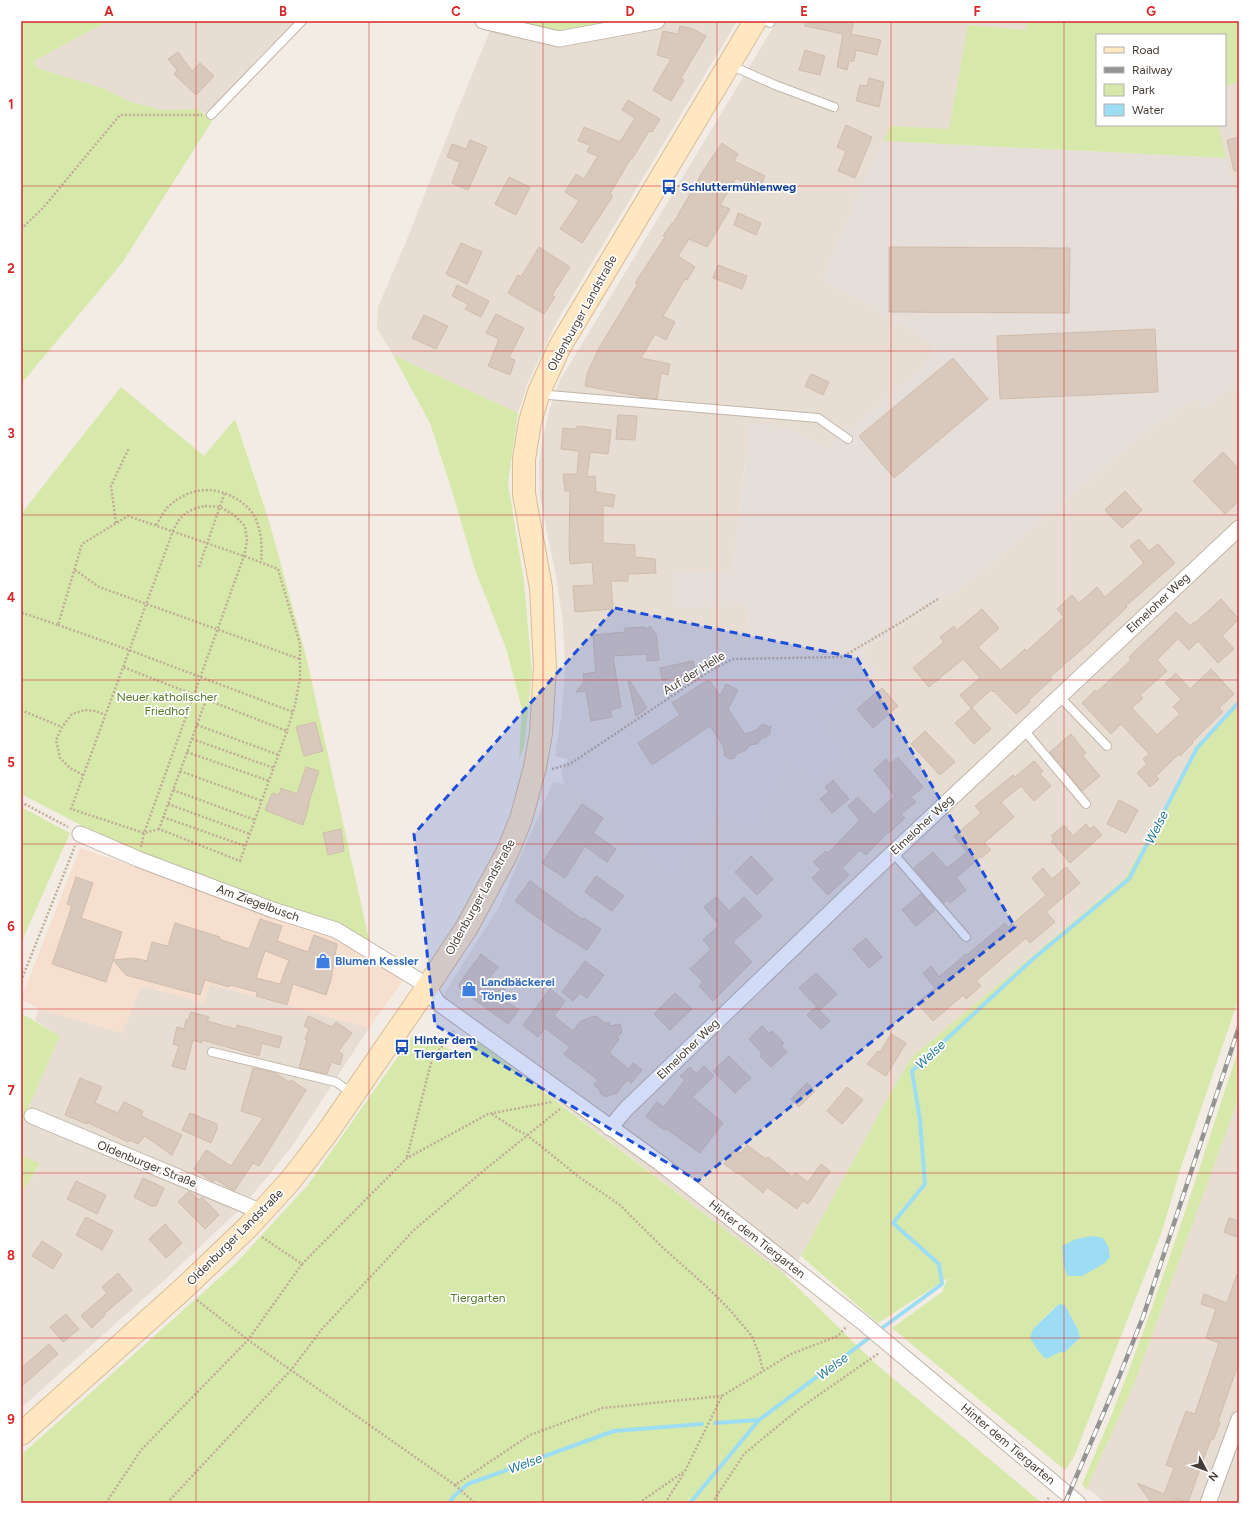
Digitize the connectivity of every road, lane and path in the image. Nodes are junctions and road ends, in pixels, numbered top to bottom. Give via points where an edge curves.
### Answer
1 (302, 21) edge
2 (483, 21) edge
3 (657, 21) edge
4 (764, 22) edge
5 (729, 64) junction
6 (834, 107) dead end
7 (211, 115) joint
8 (21, 229) edge
9 (539, 392) junction
10 (848, 439) dead end
11 (129, 448) dead end
12 (225, 492) junction
13 (220, 507) junction
14 (116, 523) junction
15 (156, 525) junction
16 (1239, 528) edge
17 (173, 531) junction
18 (207, 543) junction
19 (244, 556) junction
20 (261, 562) junction
21 (199, 567) dead end
22 (75, 570) junction
23 (938, 599) dead end
24 (146, 604) junction
25 (21, 618) edge
26 (58, 625) junction
27 (218, 630) junction
28 (129, 650) junction
29 (300, 659) junction
30 (122, 667) junction
31 (201, 677) junction
32 (194, 695) junction
33 (1060, 696) junction
34 (206, 700) junction
35 (21, 710) edge
36 (293, 712) junction
37 (105, 715) junction
38 (197, 725) junction
39 (62, 727) junction
40 (1024, 730) junction
41 (288, 731) junction
42 (192, 739) junction
43 (1107, 746) dead end
44 (187, 752) junction
45 (279, 754) junction
46 (536, 767) junction
47 (274, 768) junction
48 (180, 771) junction
49 (84, 775) junction
50 (269, 781) junction
51 (173, 790) junction
52 (262, 801) junction
53 (21, 802) edge
54 (168, 804) junction
55 (1086, 804) dead end
56 (163, 817) junction
57 (255, 820) junction
58 (159, 829) junction
59 (144, 833) junction
60 (80, 834) junction
61 (250, 834) junction
62 (245, 846) junction
63 (893, 853) junction
64 (138, 860) junction
65 (966, 936) dead end
66 (21, 981) edge
67 (428, 986) junction
68 (463, 1020) junction
69 (212, 1052) dead end
70 (354, 1094) junction
71 (573, 1099) junction
72 (492, 1113) junction
73 (32, 1116) dead end
74 (610, 1128) junction
75 (527, 1135) junction
76 (407, 1158) junction
77 (255, 1220) junction
78 (302, 1264) junction
79 (197, 1299) dead end
80 (858, 1318) junction
81 (248, 1340) junction
82 (889, 1346) junction
83 (291, 1370) junction
84 (763, 1371) junction
85 (722, 1396) junction
86 (1239, 1419) edge
87 (21, 1434) edge
88 (685, 1471) junction
89 (455, 1485) junction
90 (106, 1503) edge
91 (167, 1503) edge
92 (475, 1503) edge
93 (639, 1503) edge
94 (665, 1503) edge
95 (712, 1503) edge
96 (1078, 1503) edge
97 (1208, 1503) edge

1 - 7 lane
2 - 3 street via 559,39
4 - 5 main road, Oldenburger Landstraße
5 - 6 lane
5 - 9 main road, Oldenburger Landstraße via 559,348
7 - 8 path via 120,115 43,208
9 - 10 lane via 549,395 818,418
9 - 46 main road, Oldenburger Landstraße via 530,422 524,459 524,494 541,588 545,666
11 - 14 path via 111,486
12 - 13 path
12 - 15 path via 205,489 184,495 167,508
12 - 20 path via 243,502 256,519 262,541
13 - 17 path via 192,509 180,518
13 - 18 path
13 - 19 path via 234,515 245,526 247,541
14 - 15 path via 128,516
14 - 22 path via 82,544
15 - 17 path
16 - 33 street, Elmeloher Weg
17 - 18 path
17 - 24 path
18 - 19 path
18 - 21 path
19 - 20 path
19 - 27 path
20 - 29 path via 278,569 300,644
22 - 24 path via 99,587
22 - 26 path
23 - 46 path, Auf der Helle via 900,624 842,656 733,659 711,670 570,764 548,770
24 - 27 path
24 - 28 path
25 - 26 path via 23,613
26 - 28 path
27 - 29 path
27 - 31 path
28 - 30 path
28 - 31 path
29 - 36 path via 300,678
30 - 32 path
30 - 37 path
31 - 32 path
31 - 36 path
32 - 34 path
32 - 59 path
33 - 40 street, Elmeloher Weg
33 - 43 lane
34 - 38 path
34 - 41 path
35 - 39 path
36 - 41 path
37 - 39 path via 85,710 72,714
37 - 49 path
38 - 42 path
38 - 45 path
39 - 49 path via 56,740 60,758 70,768
40 - 55 lane
40 - 63 street, Elmeloher Weg
41 - 45 path
42 - 44 path
42 - 47 path
44 - 48 path
44 - 50 path
45 - 47 path
46 - 67 main road, Oldenburger Landstraße via 522,819 507,853 467,927
47 - 50 path
48 - 51 path
48 - 52 path
49 - 59 path via 71,809
50 - 52 path
51 - 54 path
51 - 57 path
52 - 57 path
53 - 60 path
54 - 56 path
54 - 61 path
56 - 58 path
56 - 62 path
57 - 61 path
58 - 59 path
58 - 62 path via 240,862
59 - 64 path
60 - 64 street, Am Ziegelbusch
60 - 66 path
61 - 62 path
63 - 65 lane
63 - 74 street, Elmeloher Weg via 626,1109
64 - 67 street, Am Ziegelbusch via 273,910 336,930
67 - 68 street, Hinter dem Tiergarten via 438,1002
67 - 70 main road, Oldenburger Landstraße
68 - 71 street, Hinter dem Tiergarten
68 - 76 path via 432,1059
69 - 70 lane via 336,1082
70 - 77 main road, Oldenburger Landstraße via 290,1181
71 - 72 path
71 - 74 street, Hinter dem Tiergarten
71 - 75 path
72 - 75 path
72 - 76 path
73 - 77 street, Oldenburger Straße
74 - 80 street, Hinter dem Tiergarten via 660,1163
75 - 83 path via 414,1230 322,1329
75 - 84 path via 620,1206 729,1308 752,1336
76 - 78 path
77 - 78 path
77 - 87 main road, Oldenburger Landstraße via 182,1290
78 - 81 path
79 - 81 path
80 - 82 street, Hinter dem Tiergarten
80 - 84 path via 838,1336 791,1354
81 - 83 path
81 - 90 path via 140,1450
82 - 95 path via 800,1408 744,1454
82 - 96 street, Hinter dem Tiergarten
83 - 89 path
83 - 91 path
84 - 85 path
85 - 88 path
85 - 89 path via 604,1408 530,1434
86 - 97 street
88 - 93 path
88 - 94 path
89 - 92 path

